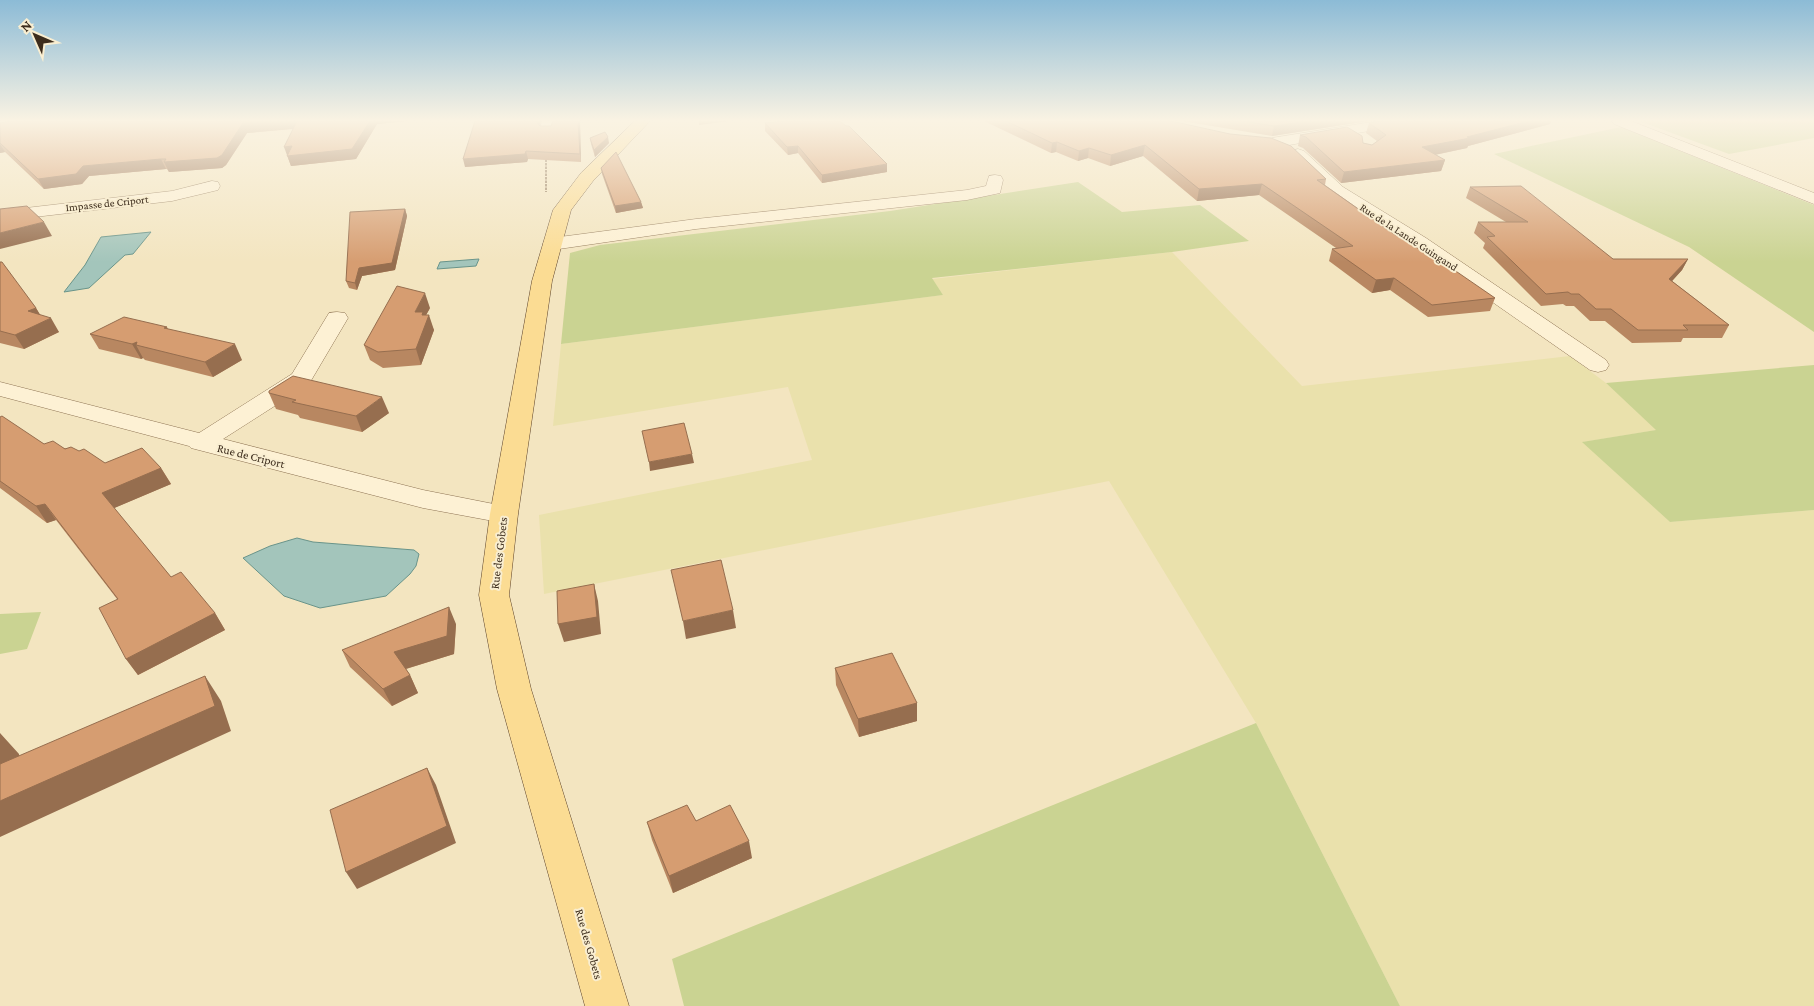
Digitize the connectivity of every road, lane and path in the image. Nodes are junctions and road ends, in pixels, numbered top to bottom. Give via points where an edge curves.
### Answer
1 (546, 168) edge
2 (596, 168) edge
3 (1312, 168) edge
4 (1736, 168) edge
5 (995, 180) dead end
6 (212, 186) dead end
7 (1814, 199) edge
8 (570, 200) junction
9 (0, 216) edge
10 (552, 244) junction
11 (337, 318) dead end
12 (1598, 364) dead end
13 (0, 389) edge
14 (200, 443) junction
15 (504, 514) junction
16 (607, 1006) edge

1 - 8 path via 545,192
2 - 8 main road, Rue des Gobets
3 - 12 street, Rue de la Lande Guingand via 1337,192 1419,242
4 - 7 street
5 - 10 street via 994,189 967,196 687,225
6 - 9 street, Impasse de Criport via 172,196
8 - 10 main road, Rue des Gobets via 562,210
10 - 15 main road, Rue des Gobets via 542,281
11 - 14 street via 301,379
13 - 14 street, Rue de Criport
14 - 15 street, Rue de Criport via 423,499
15 - 16 main road, Rue des Gobets via 494,595 510,670

